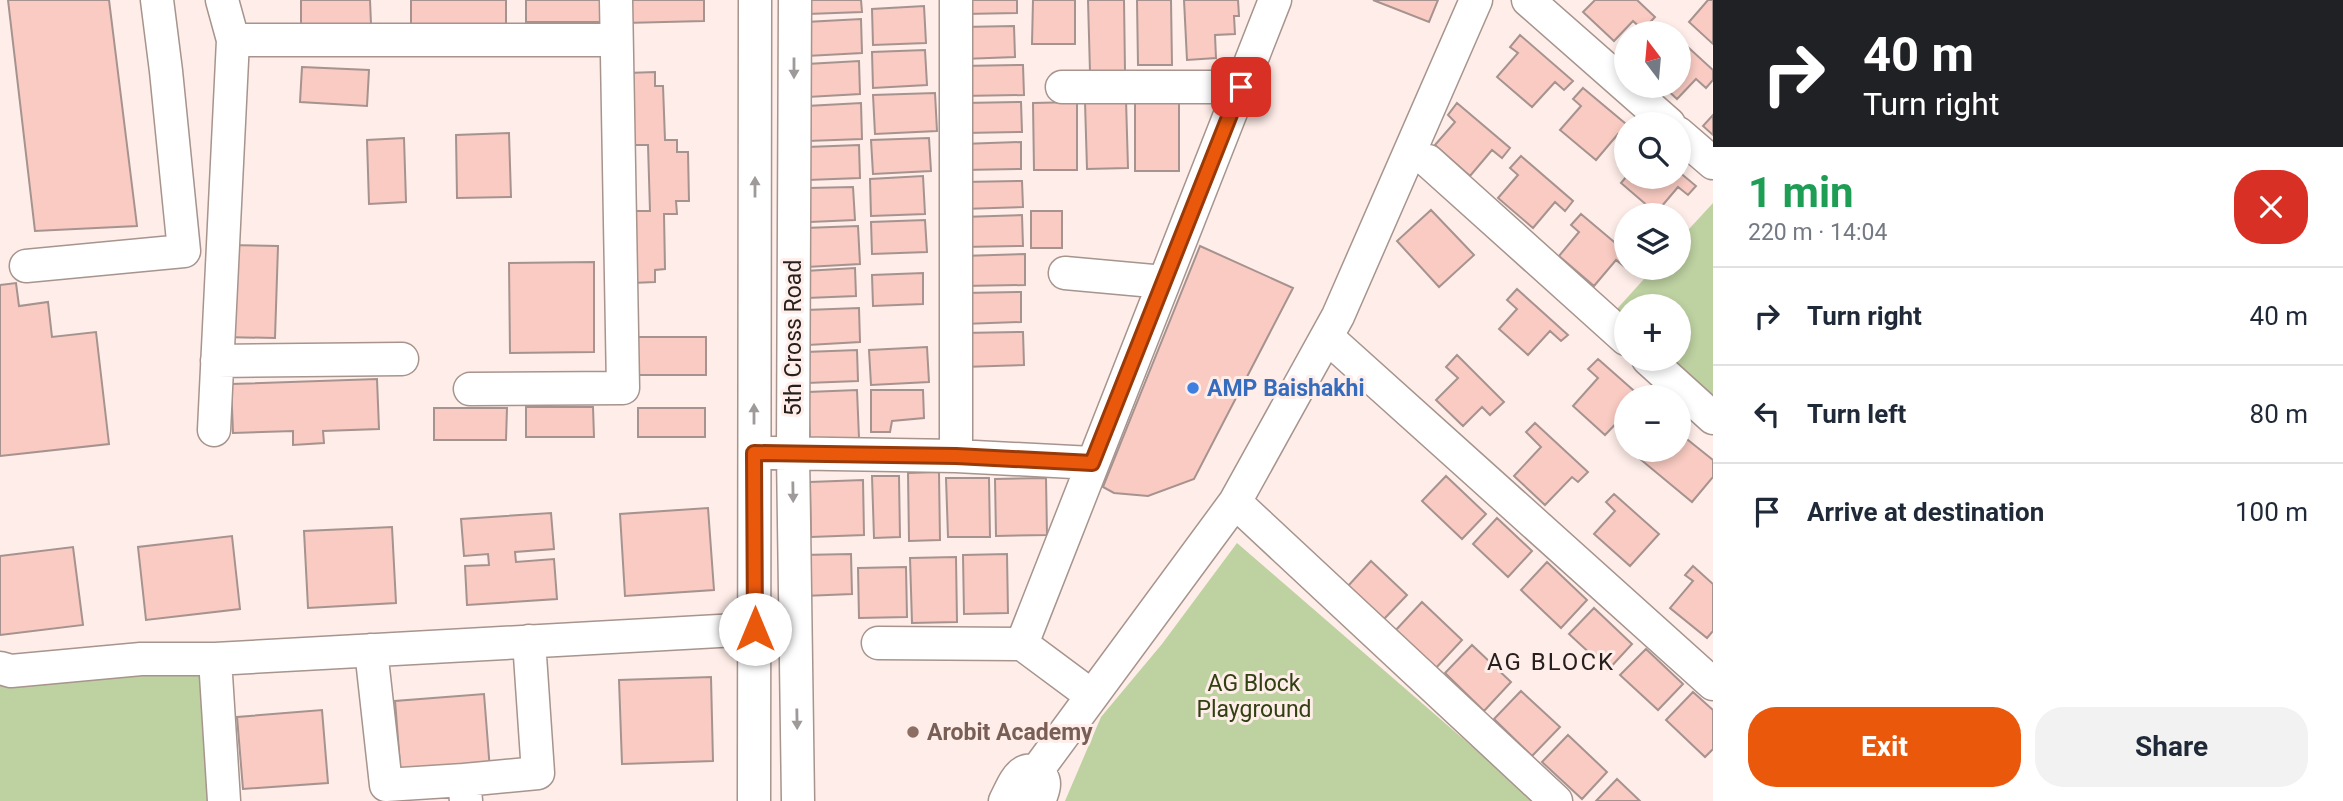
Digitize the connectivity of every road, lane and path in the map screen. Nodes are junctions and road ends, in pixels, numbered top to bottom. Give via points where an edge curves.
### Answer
1 (157, 0) edge
2 (222, 0) edge
3 (616, 0) edge
4 (755, 0) edge
5 (795, 0) edge
6 (956, 0) edge
7 (1275, 0) edge
8 (1476, 0) edge
9 (1528, 0) edge
10 (233, 40) junction
11 (616, 40) junction
12 (1062, 87) dead end
13 (1241, 87) junction
14 (1655, 112) edge
15 (1691, 144) edge
16 (1427, 161) dead end
17 (1713, 163) edge
18 (26, 266) dead end
19 (1065, 273) dead end
20 (1164, 282) junction
21 (1614, 328) edge
22 (1327, 337) junction
23 (402, 359) dead end
24 (217, 361) junction
25 (1661, 371) edge
26 (470, 389) dead end
27 (1713, 418) edge
28 (214, 430) dead end
29 (754, 453) junction
30 (793, 453) junction
31 (956, 456) junction
32 (1092, 463) junction
33 (1235, 502) junction
34 (755, 629) junction
35 (795, 631) junction
36 (529, 641) junction
37 (878, 643) dead end
38 (1022, 644) junction
39 (371, 650) junction
40 (215, 659) junction
41 (0, 668) edge
42 (1713, 684) edge
43 (1092, 696) junction
44 (1038, 786) edge
45 (465, 790) edge
46 (224, 801) edge
47 (754, 801) edge
48 (798, 801) edge
49 (1005, 801) edge
50 (1556, 801) edge

1 - 18 street via 184,251
2 - 10 street
3 - 11 street
29 -> 4 street, 5th Cross Road
5 -> 30 street, 5th Cross Road
6 - 31 street
7 - 13 street
8 - 22 street
9 - 14 street
10 - 11 street
10 - 24 street
11 - 26 street via 623,388
12 - 13 street
13 - 20 street
15 - 17 street
16 - 21 street
19 - 20 street
20 - 32 street
22 - 33 street
22 - 42 street
23 - 24 street
24 - 28 street
25 - 27 street
29 - 30 street
29 - 34 street, 5th Cross Road
30 - 31 street
30 -> 35 street, 5th Cross Road
31 - 32 street
32 - 38 street
33 - 43 street
33 - 50 street
34 - 35 street
34 - 36 street
34 - 47 street, 5th Cross Road
35 -> 48 street, 5th Cross Road
36 - 39 street
36 - 45 street via 538,773
37 - 38 street
38 - 43 street
39 - 40 street
39 - 45 street via 386,785
40 - 41 street
40 - 46 street
43 - 44 street
44 - 49 street via 1029,770 1022,773

